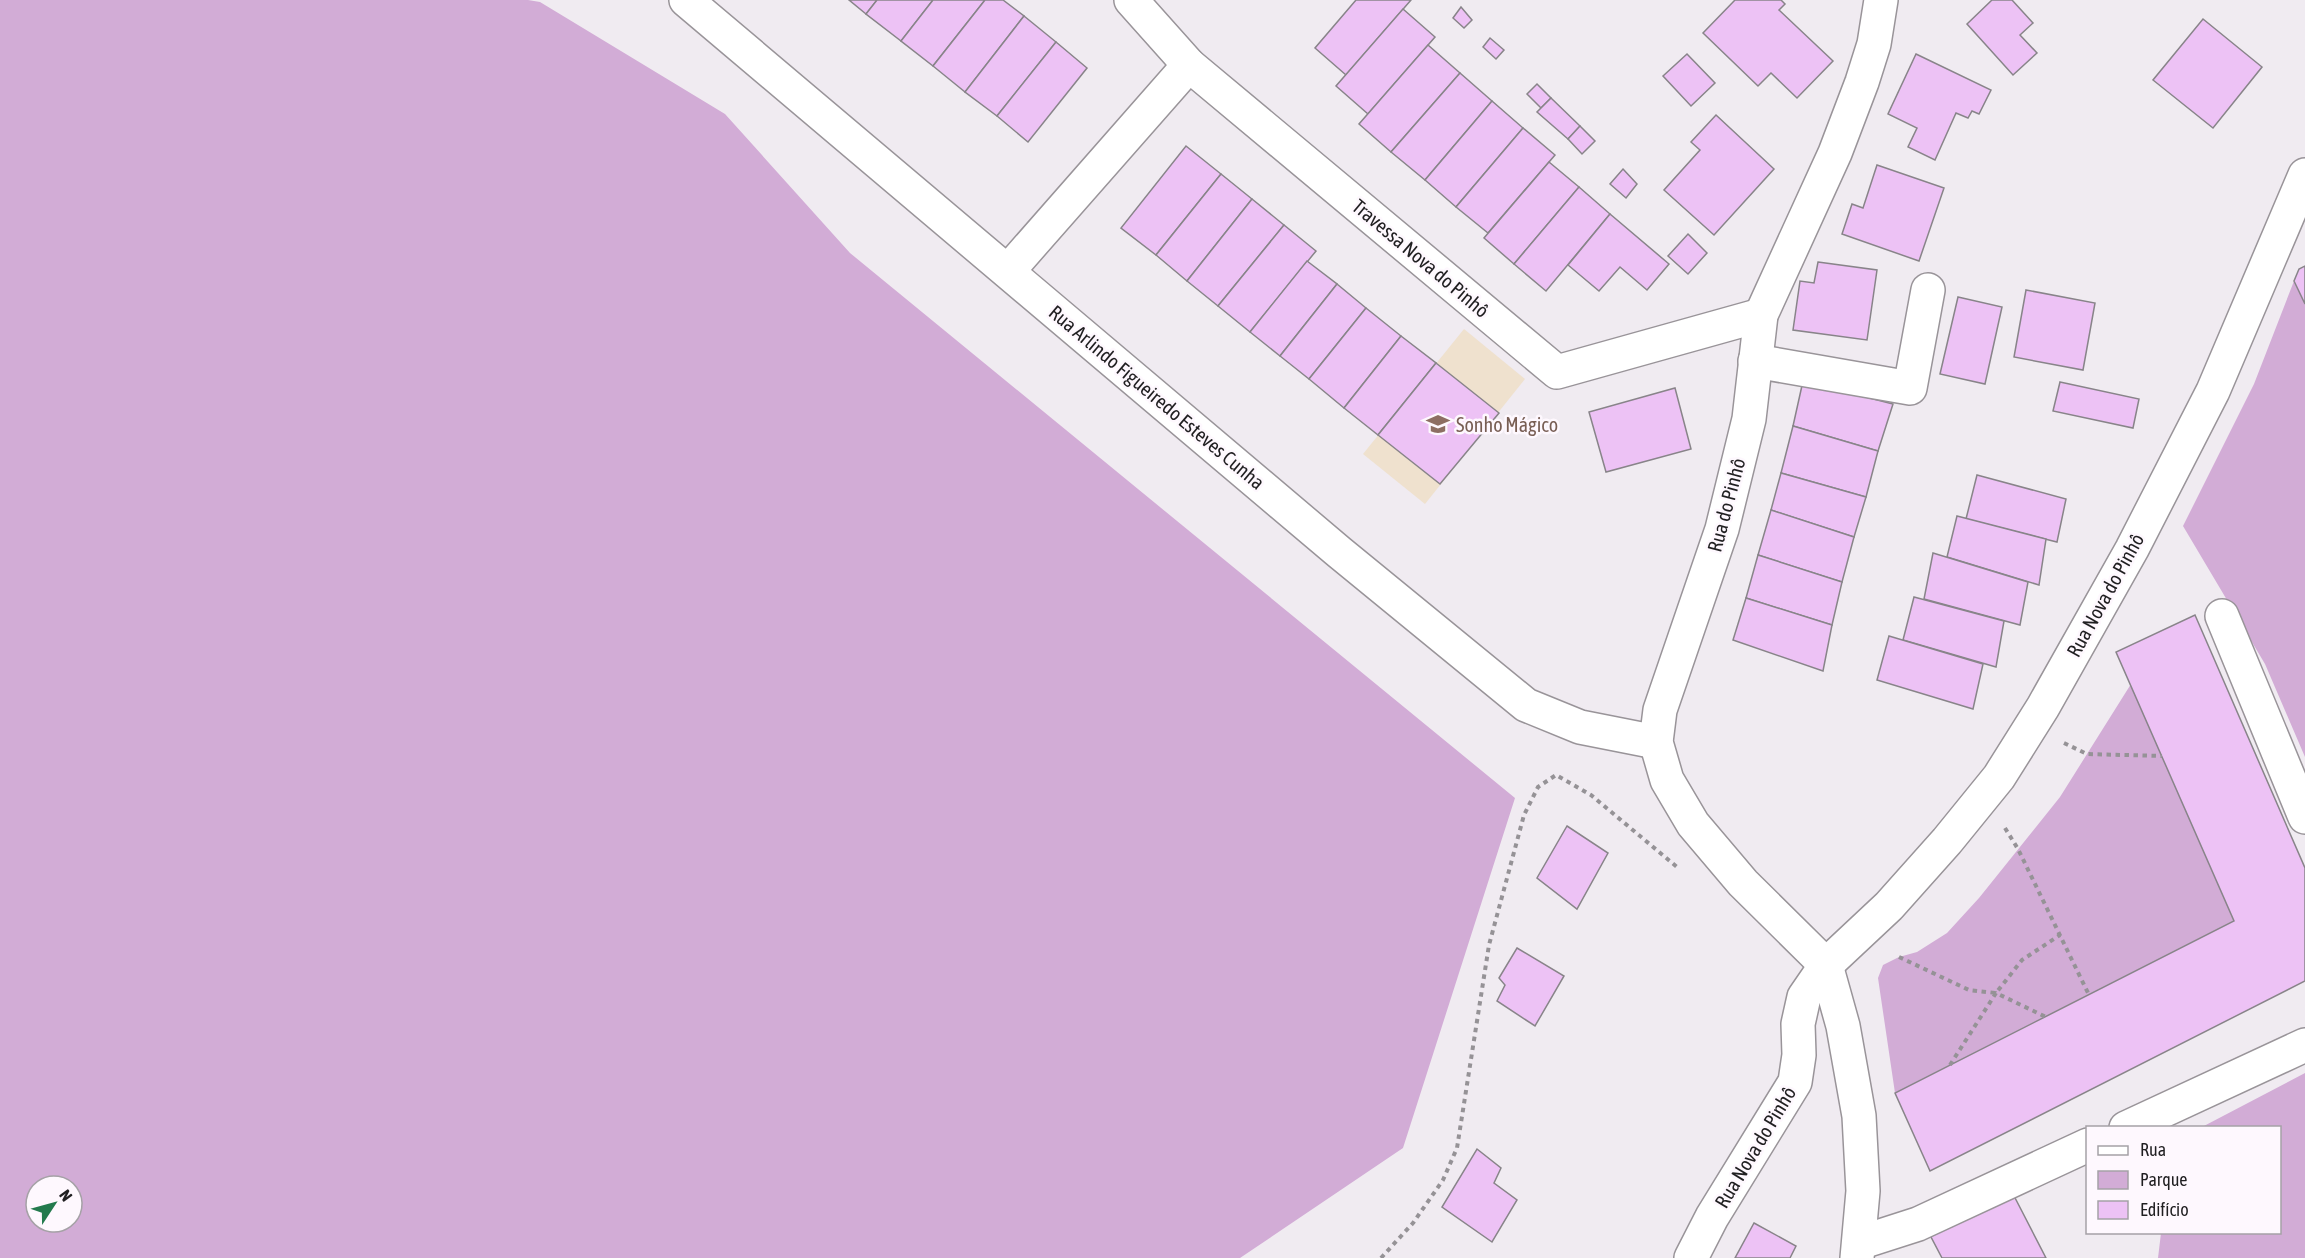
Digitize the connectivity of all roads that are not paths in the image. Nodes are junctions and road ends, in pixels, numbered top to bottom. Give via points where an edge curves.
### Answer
1 (686, 0) edge
2 (1131, 0) edge
3 (1881, 0) edge
4 (1189, 65) junction
5 (2305, 175) edge
6 (1008, 271) junction
7 (1928, 290) dead end
8 (1761, 315) junction
9 (1755, 361) junction
10 (2222, 616) dead end
11 (1656, 742) junction
12 (2305, 817) edge
13 (1826, 965) junction
14 (2305, 1045) edge
15 (2130, 1126) edge
16 (2086, 1146) edge
17 (1858, 1250) edge
18 (1691, 1258) edge

1 - 6 street, Rua Arlindo Figueiredo Esteves Cunha
2 - 4 street, Travessa Nova do Pinhô
3 - 8 street, Rua do Pinhô via 1874,44 1835,153
4 - 6 street
4 - 8 street, Travessa Nova do Pinhô via 1557,372
5 - 13 street, Rua Nova do Pinhô via 2213,391 2132,549 2030,727 1999,777 1947,841 1888,906
6 - 11 street, Rua Arlindo Figueiredo Esteves Cunha via 1526,705 1580,727
7 - 9 street via 1910,388
8 - 9 street, Rua do Pinhô
9 - 11 street, Rua do Pinhô via 1749,419 1722,529 1660,710
10 - 12 street
11 - 13 street, Rua do Pinhô via 1667,780 1693,824 1743,883
13 - 17 street via 1844,1026 1859,1116 1863,1191
13 - 18 street, Rua Nova do Pinhô via 1804,997 1798,1024 1795,1083
14 - 15 street
16 - 17 street

